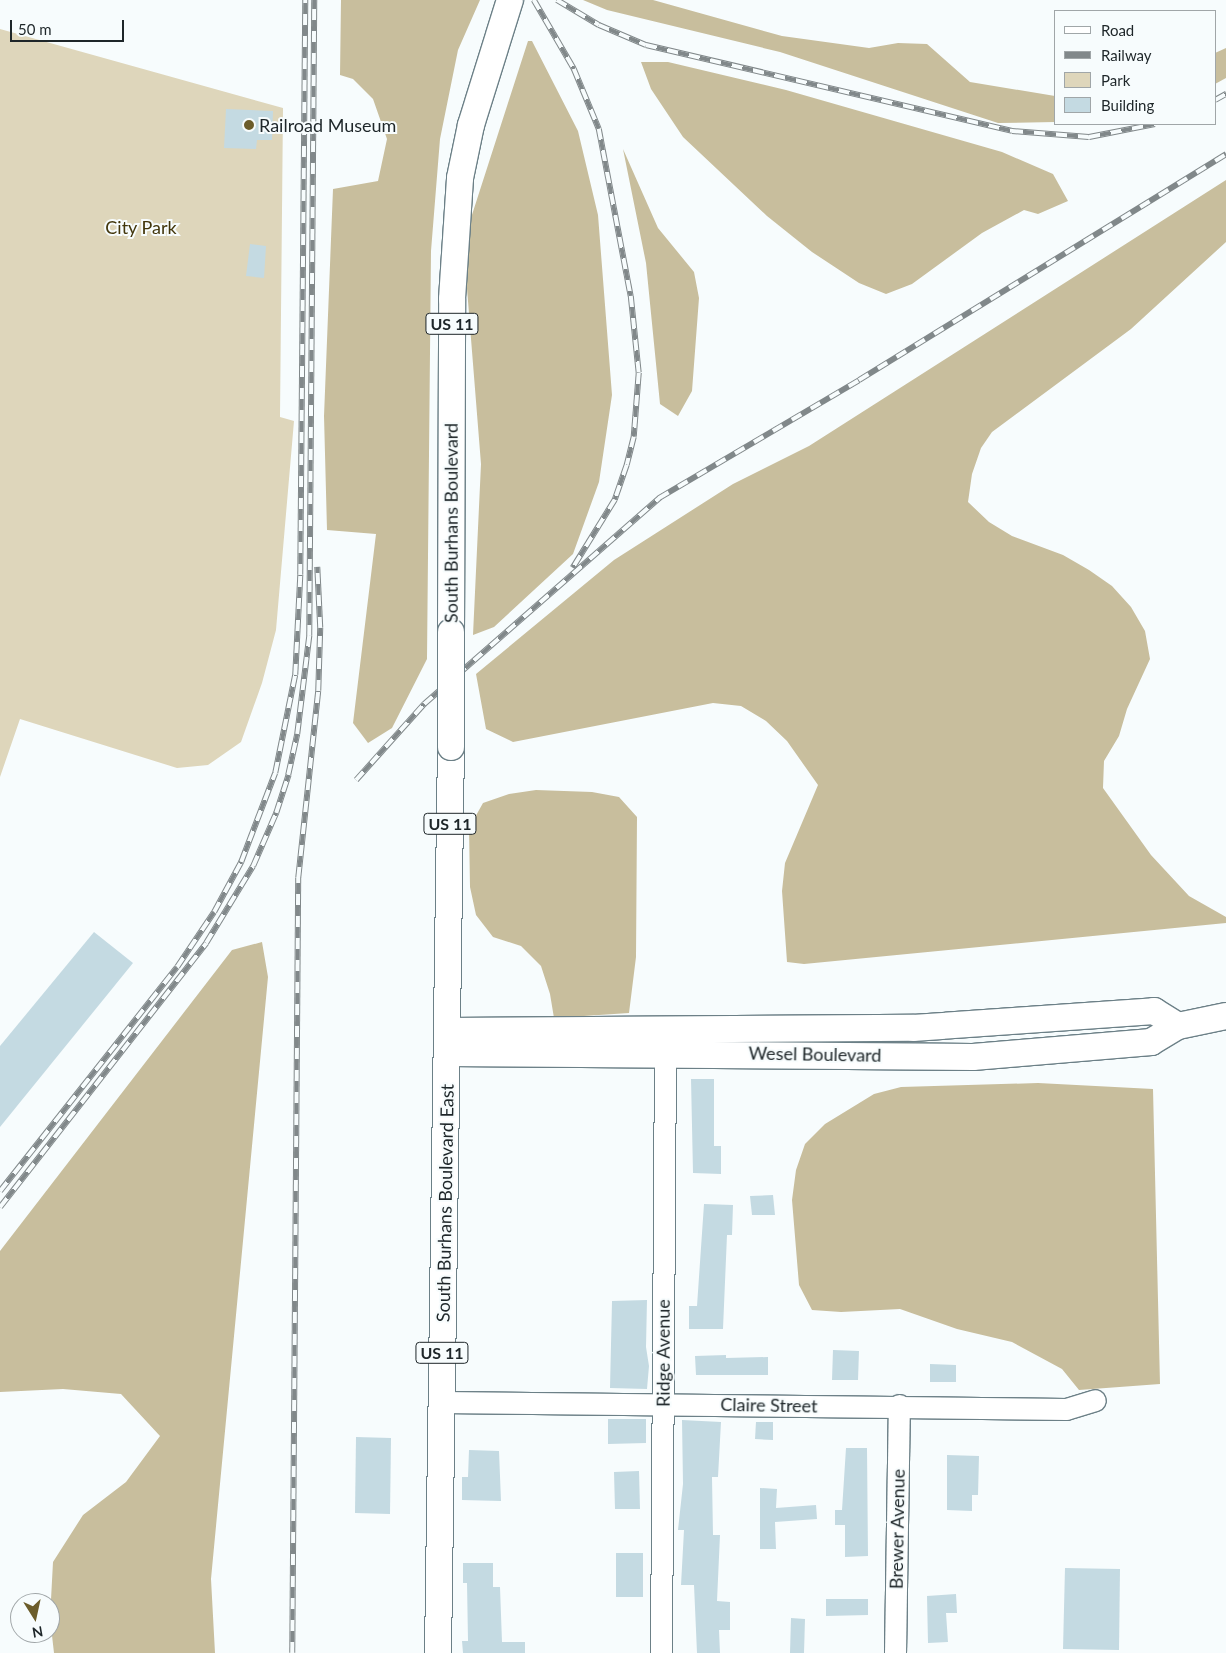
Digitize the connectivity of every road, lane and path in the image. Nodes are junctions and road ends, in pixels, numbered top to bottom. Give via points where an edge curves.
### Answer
1 (506, 11) edge
2 (1226, 1016) edge
3 (1178, 1026) junction
4 (448, 1042) junction
5 (665, 1053) junction
6 (1095, 1400) dead end
7 (441, 1402) junction
8 (662, 1403) junction
9 (899, 1405) junction
10 (438, 1653) edge
11 (661, 1653) edge
12 (895, 1653) edge

1 - 4 main road, South Burhans Boulevard / US 11, bridge via 470,125 460,178 454,242
2 - 3 main road, Wesel Boulevard
3 - 4 main road, Wesel Boulevard via 1154,1011 922,1027
3 - 5 main road, Wesel Boulevard via 1150,1042 973,1057
4 - 5 main road, Wesel Boulevard
4 - 7 main road, South Burhans Boulevard East / US 11
5 - 8 street, Ridge Avenue
6 - 9 street, Claire Street via 1066,1409
7 - 8 street, Claire Street
7 - 10 main road, South Burhans Boulevard East / US 11
8 - 9 street, Claire Street
8 - 11 street, Ridge Avenue
9 - 12 street, Brewer Avenue

